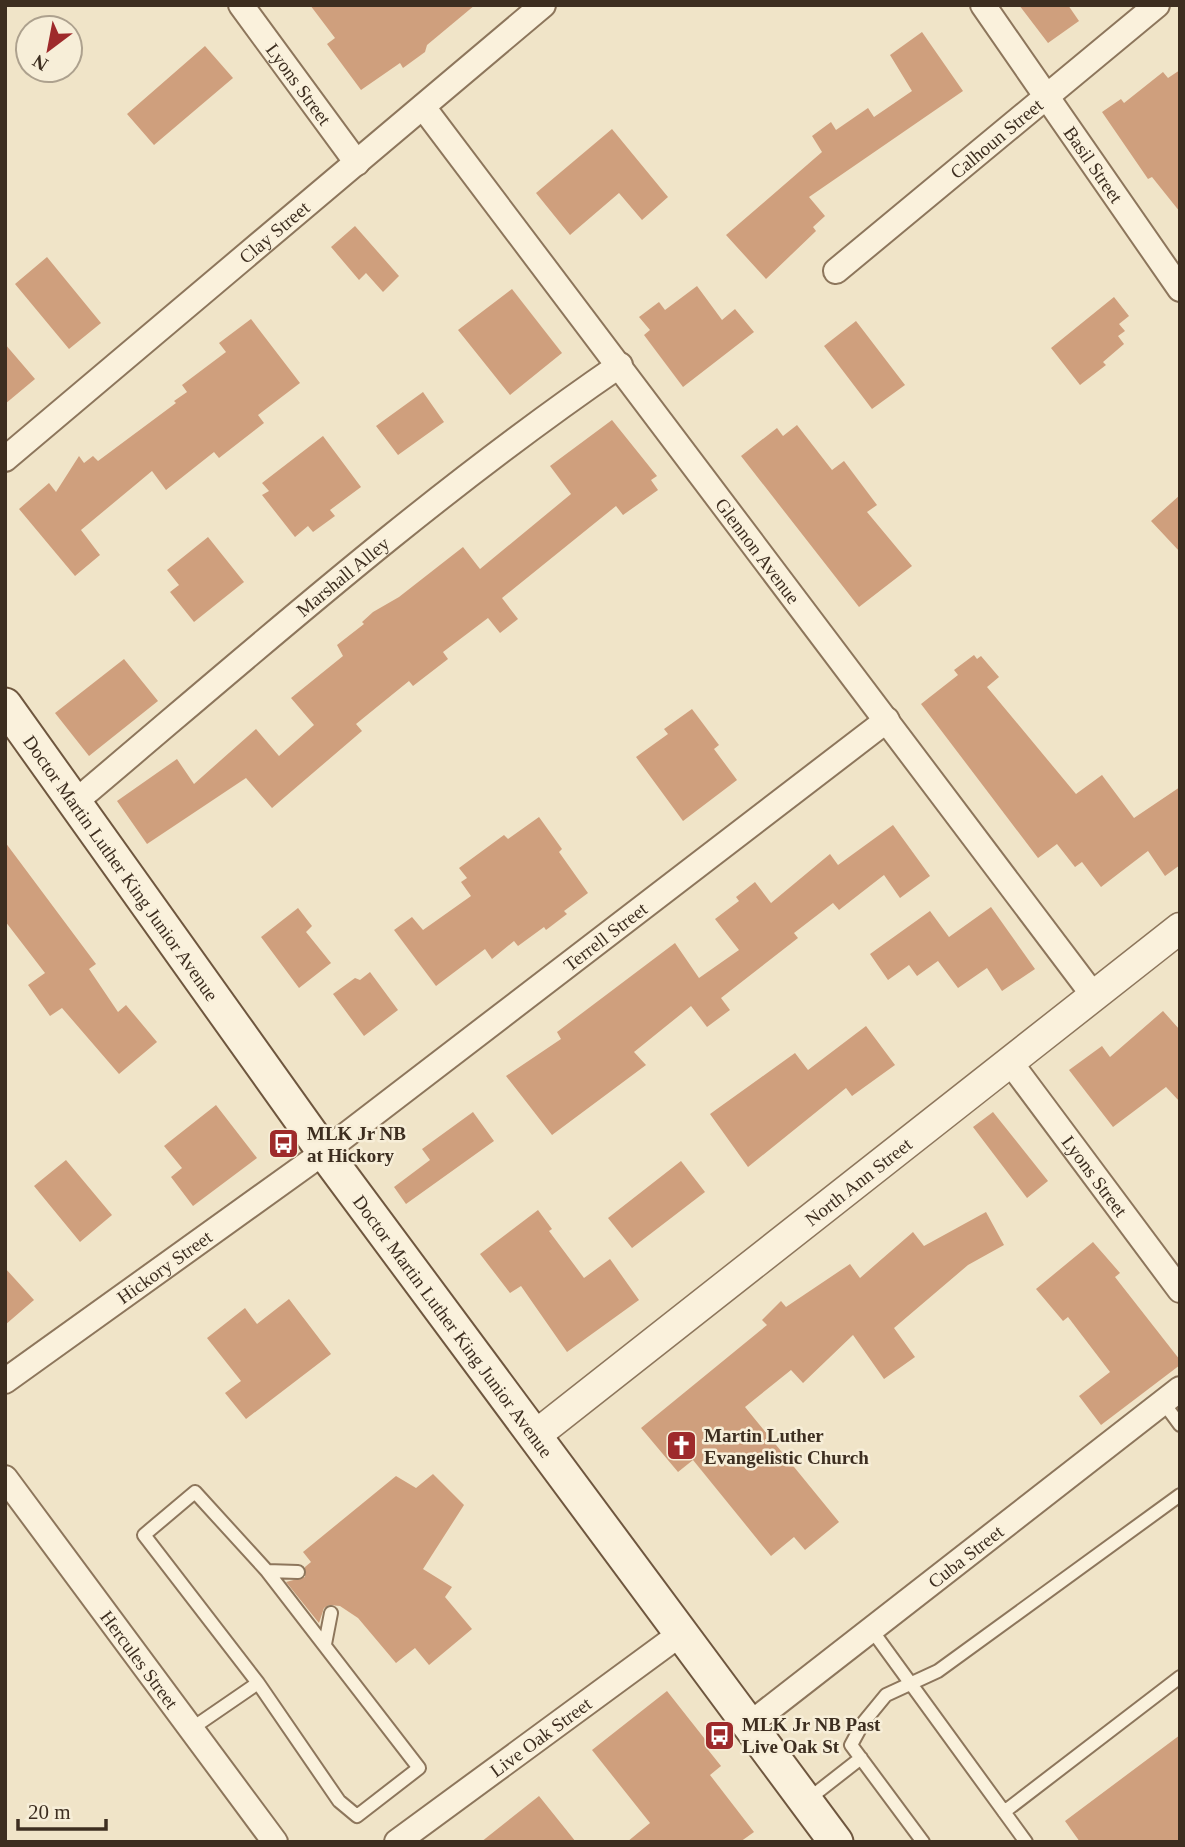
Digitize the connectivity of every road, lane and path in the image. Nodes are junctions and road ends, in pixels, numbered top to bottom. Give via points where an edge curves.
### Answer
1 (241, 5) edge
2 (543, 5) edge
3 (983, 5) edge
4 (1157, 5) edge
5 (1046, 97) junction
6 (423, 107) junction
7 (357, 163) junction
8 (836, 271) dead end
9 (1180, 289) edge
10 (620, 365) junction
11 (5, 459) edge
12 (5, 705) edge
13 (887, 720) junction
14 (75, 802) junction
15 (1180, 928) edge
16 (1094, 996) junction
17 (1010, 1062) junction
18 (324, 1152) junction
19 (1180, 1290) edge
20 (5, 1381) edge
21 (1171, 1396) edge
22 (1180, 1425) edge
23 (536, 1435) junction
24 (5, 1478) edge
25 (1180, 1495) edge
26 (267, 1571) junction
27 (298, 1572) dead end
28 (331, 1613) dead end
29 (871, 1629) junction
30 (683, 1632) junction
31 (326, 1644) junction
32 (1180, 1677) edge
33 (258, 1683) junction
34 (909, 1683) junction
35 (750, 1724) junction
36 (191, 1729) junction
37 (861, 1758) junction
38 (806, 1801) junction
39 (1004, 1812) junction
40 (275, 1842) edge
41 (397, 1842) edge
42 (836, 1842) edge
43 (923, 1842) edge
44 (1026, 1842) edge

1 - 7 street, Lyons Street
2 - 6 street, Clay Street
3 - 5 street, Basil Street
4 - 5 street, Calhoun Street
5 - 8 street, Calhoun Street
5 - 9 street, Basil Street
6 - 7 street, Clay Street
6 - 10 street, Glennon Avenue
7 - 11 street, Clay Street
10 - 13 street, Glennon Avenue
10 - 14 street, Marshall Alley via 524,430 358,562
12 - 14 main road, Doctor Martin Luther King Junior Avenue
13 - 16 street, Glennon Avenue
13 - 18 street, Terrell Street
14 - 18 main road, Doctor Martin Luther King Junior Avenue
15 - 16 street, North Ann Street
16 - 17 street, North Ann Street
17 - 19 street, Lyons Street
17 - 23 street, North Ann Street
18 - 20 street, Hickory Street
18 - 23 main road, Doctor Martin Luther King Junior Avenue
21 - 22 lane
21 - 29 street, Cuba Street
23 - 30 main road, Doctor Martin Luther King Junior Avenue
24 - 36 street, Hercules Street
25 - 34 lane via 938,1671
26 - 27 lane
26 - 31 lane
26 - 33 lane via 195,1492 144,1535
28 - 31 lane
29 - 34 lane
29 - 35 street, Cuba Street
30 - 35 main road, Doctor Martin Luther King Junior Avenue
30 - 41 street, Live Oak Street
31 - 33 lane via 419,1768 357,1816 338,1801
32 - 39 lane
33 - 36 lane
34 - 37 lane via 886,1695 863,1723 851,1745
34 - 39 lane
35 - 38 main road, Doctor Martin Luther King Junior Avenue
36 - 40 street, Hercules Street
37 - 38 lane
37 - 43 lane
38 - 42 main road, Doctor Martin Luther King Junior Avenue
39 - 44 lane

